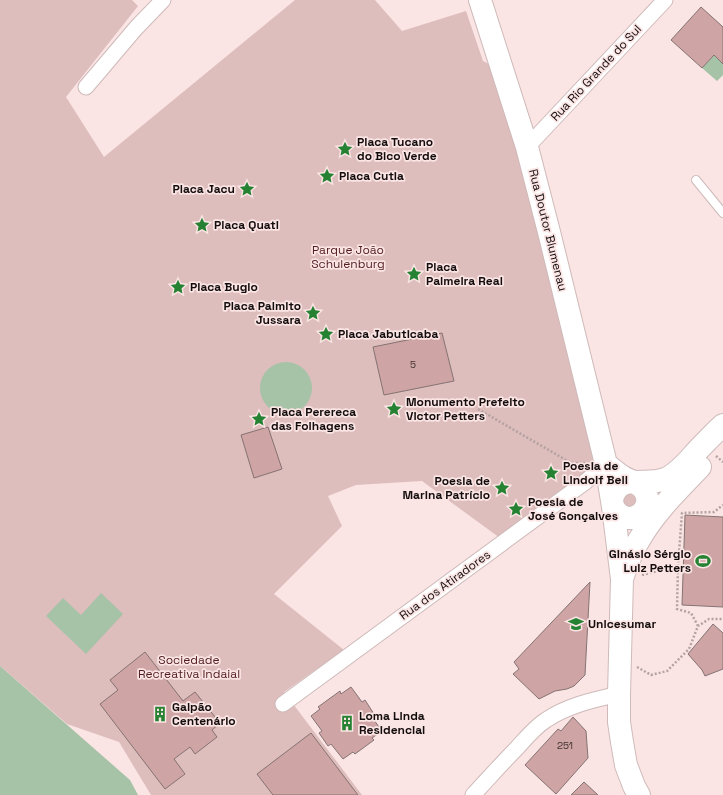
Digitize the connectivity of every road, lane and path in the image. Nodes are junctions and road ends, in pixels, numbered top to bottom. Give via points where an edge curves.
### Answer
1 (163, 0) edge
2 (480, 0) edge
3 (665, 0) edge
4 (86, 87) dead end
5 (527, 147) junction
6 (696, 180) dead end
7 (723, 213) edge
8 (478, 409) dead end
9 (723, 425) edge
10 (723, 444) edge
11 (606, 464) junction
12 (633, 482) junction
13 (723, 505) edge
14 (613, 507) junction
15 (678, 566) junction
16 (622, 580) junction
17 (723, 619) edge
18 (698, 626) junction
19 (620, 663) junction
20 (619, 694) junction
21 (284, 704) dead end
22 (473, 795) edge
23 (639, 795) edge

1 - 4 street
2 - 5 main road, Rua Doutor Blumenau
3 - 5 street, Rua Rio Grande do Sul
5 - 11 main road, Rua Doutor Blumenau
6 - 7 lane
8 - 11 path via 571,463
9 - 12 main road via 672,475 653,482
10 - 16 main road via 652,520 638,541
11 - 12 main road
11 - 14 main road, Rua Doutor Blumenau
11 - 21 street, Rua dos Atiradores via 584,483
12 - 14 main road via 626,482 614,492
12 - 14 main road via 644,488 647,494 648,500 644,511 633,518 627,518 621,516
13 - 15 path via 714,512 682,513
14 - 16 main road, Rua Doutor Blumenau
15 - 16 path
15 - 18 path via 677,609 691,613
16 - 19 main road
17 - 18 path via 709,619
18 - 19 path via 689,649 667,671 651,674 630,664
19 - 20 main road
20 - 22 street via 577,705 545,720
20 - 23 main road via 619,722 626,765

